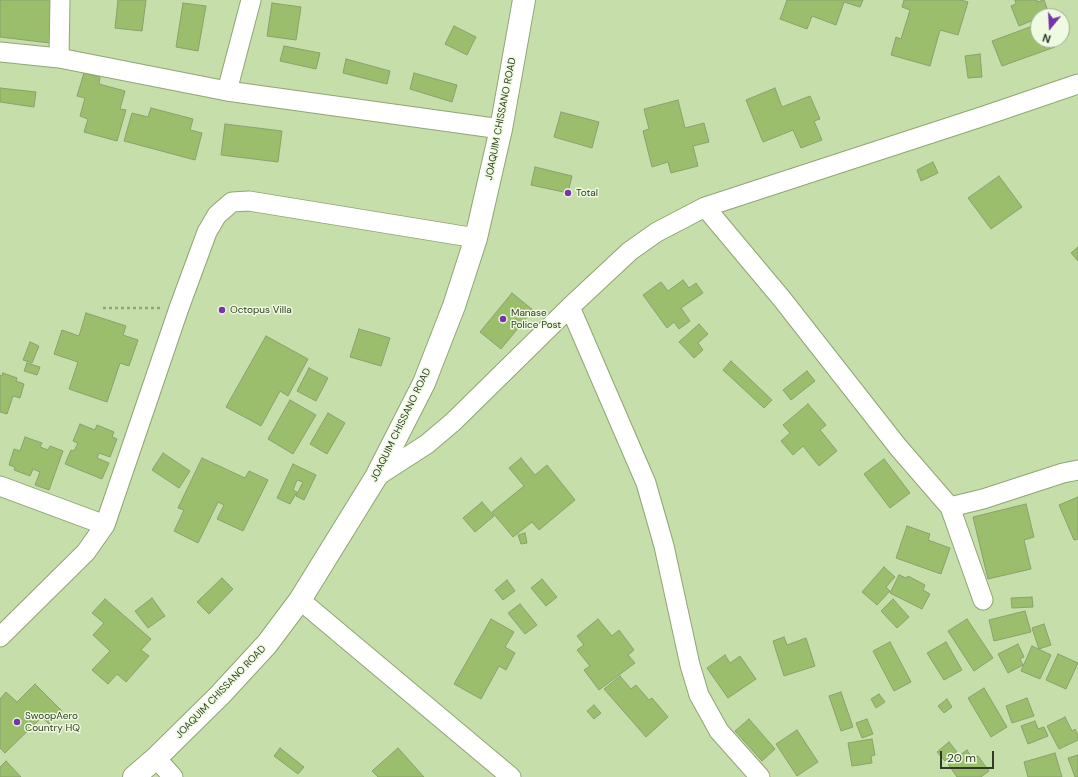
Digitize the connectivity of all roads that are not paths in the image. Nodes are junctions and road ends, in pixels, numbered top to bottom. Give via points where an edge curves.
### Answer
1 (60, 0) edge
2 (251, 0) edge
3 (524, 0) edge
4 (0, 52) edge
5 (59, 58) junction
6 (1078, 84) edge
7 (227, 91) junction
8 (501, 129) junction
9 (705, 207) junction
10 (476, 238) junction
11 (570, 307) junction
12 (1078, 470) edge
13 (376, 477) junction
14 (0, 486) edge
15 (950, 507) junction
16 (105, 525) junction
17 (300, 600) junction
18 (984, 600) dead end
19 (0, 637) edge
20 (156, 758) junction
21 (134, 777) edge
22 (173, 777) edge
23 (511, 777) edge
24 (760, 777) edge

1 - 5 street
2 - 7 street
3 - 8 highway, JOAQUIM CHISSANO ROAD
4 - 5 street
5 - 7 street
6 - 9 street
7 - 8 street
8 - 10 highway, JOAQUIM CHISSANO ROAD
9 - 11 street via 657,232 630,251
9 - 15 street via 782,299 898,447
10 - 13 highway, JOAQUIM CHISSANO ROAD via 454,306 424,384
10 - 16 street via 278,205 249,201 232,202 216,215 207,232
11 - 13 street via 453,422 427,444
11 - 24 street via 646,483 664,546 690,665 699,694 719,731
12 - 15 street
13 - 17 highway, JOAQUIM CHISSANO ROAD
14 - 16 street
15 - 18 street
16 - 19 street via 86,552
17 - 20 highway, JOAQUIM CHISSANO ROAD via 267,644
17 - 23 street
20 - 21 highway, JOAQUIM CHISSANO ROAD
20 - 22 street

